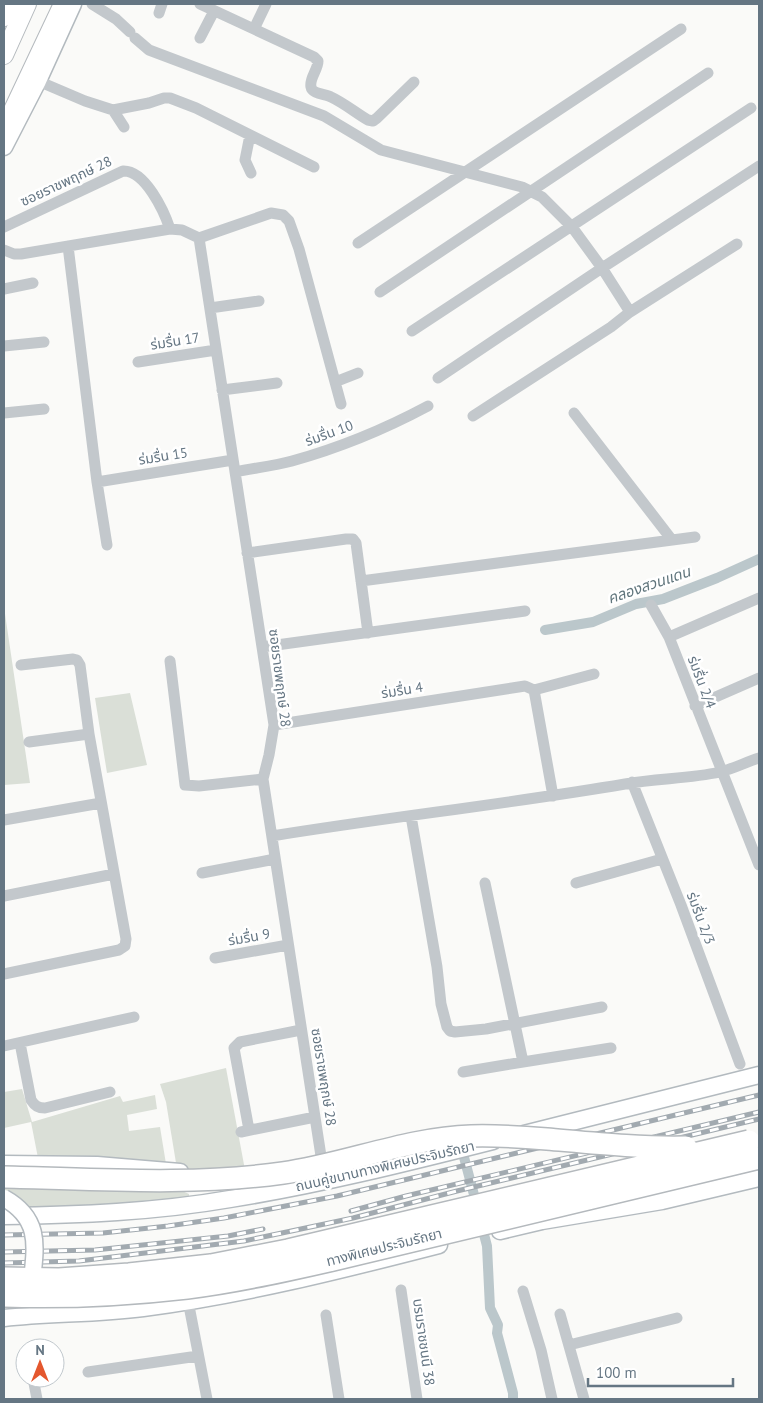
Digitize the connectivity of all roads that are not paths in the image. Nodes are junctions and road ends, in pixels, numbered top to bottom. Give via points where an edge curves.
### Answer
1 (10, 4) edge
2 (20, 4) edge
3 (27, 4) edge
4 (53, 4) edge
5 (63, 4) edge
6 (74, 4) edge
7 (92, 4) edge
8 (200, 4) edge
9 (266, 4) edge
10 (214, 10) junction
11 (254, 29) junction
12 (681, 29) dead end
13 (5, 31) edge
14 (200, 38) dead end
15 (4, 55) edge
16 (708, 72) dead end
17 (38, 81) junction
18 (414, 82) dead end
19 (751, 108) dead end
20 (113, 110) junction
21 (4, 112) edge
22 (124, 127) dead end
23 (4, 129) edge
24 (250, 134) junction
25 (4, 147) edge
26 (314, 166) dead end
27 (759, 166) edge
28 (466, 172) junction
29 (251, 173) dead end
30 (531, 191) junction
31 (4, 227) edge
32 (572, 227) junction
33 (170, 229) junction
34 (199, 238) junction
35 (358, 243) dead end
36 (737, 244) dead end
37 (68, 246) junction
38 (4, 250) edge
39 (602, 268) junction
40 (33, 283) dead end
41 (4, 289) edge
42 (380, 292) dead end
43 (259, 301) dead end
44 (210, 308) junction
45 (630, 312) junction
46 (412, 331) dead end
47 (44, 342) dead end
48 (4, 346) edge
49 (216, 350) junction
50 (138, 362) dead end
51 (358, 373) dead end
52 (438, 378) dead end
53 (335, 382) junction
54 (277, 383) dead end
55 (222, 390) junction
56 (340, 404) dead end
57 (428, 406) dead end
58 (44, 409) dead end
59 (4, 413) edge
60 (574, 413) dead end
61 (474, 416) dead end
62 (233, 460) junction
63 (235, 472) junction
64 (97, 482) junction
65 (694, 536) dead end
66 (672, 540) junction
67 (107, 545) dead end
68 (247, 554) junction
69 (361, 582) junction
70 (759, 598) edge
71 (651, 605) dead end
72 (525, 611) dead end
73 (368, 633) junction
74 (669, 637) junction
75 (262, 647) junction
76 (170, 661) dead end
77 (22, 665) dead end
78 (594, 674) dead end
79 (759, 678) edge
80 (534, 690) junction
81 (695, 706) junction
82 (274, 725) junction
83 (90, 734) junction
84 (29, 742) dead end
85 (759, 758) edge
86 (722, 772) junction
87 (263, 779) junction
88 (632, 782) junction
89 (553, 796) junction
90 (101, 804) junction
91 (411, 816) junction
92 (4, 820) edge
93 (272, 836) junction
94 (275, 859) junction
95 (662, 859) junction
96 (759, 865) edge
97 (202, 873) dead end
98 (114, 874) junction
99 (485, 883) dead end
100 (576, 883) dead end
101 (4, 896) edge
102 (288, 945) junction
103 (215, 958) dead end
104 (4, 974) edge
105 (602, 1007) dead end
106 (134, 1017) dead end
107 (515, 1024) junction
108 (302, 1030) junction
109 (20, 1043) junction
110 (4, 1046) edge
111 (611, 1048) dead end
112 (523, 1062) junction
113 (740, 1064) dead end
114 (463, 1072) dead end
115 (759, 1075) edge
116 (110, 1092) dead end
117 (315, 1117) junction
118 (754, 1149) edge
119 (4, 1164) edge
120 (4, 1177) edge
121 (759, 1178) edge
122 (325, 1180) junction
123 (281, 1190) junction
124 (4, 1198) edge
125 (4, 1216) edge
126 (4, 1278) edge
127 (401, 1290) dead end
128 (523, 1291) dead end
129 (4, 1297) edge
130 (190, 1311) dead end
131 (560, 1314) dead end
132 (326, 1315) dead end
133 (4, 1318) edge
134 (677, 1318) dead end
135 (569, 1345) junction
136 (198, 1356) junction
137 (88, 1372) dead end
138 (207, 1399) edge
139 (339, 1399) edge
140 (417, 1399) edge
141 (552, 1399) edge
142 (584, 1399) edge

1 - 13 main road
2 - 13 main road
3 - 15 main road
4 - 21 main road
5 - 23 main road
6 - 17 main road
7 - 28 street via 116,19 149,50 324,116 381,150
8 - 10 street
9 - 11 street
10 - 11 street
10 - 14 street
11 - 18 street via 314,57 318,65 310,87 313,91 330,96 368,120 377,118
12 - 28 street
16 - 30 street
17 - 20 street via 85,102
17 - 25 main road
19 - 32 street
20 - 22 street
20 - 24 street via 170,98
24 - 26 street
24 - 29 street via 245,160
27 - 39 street
28 - 30 street
28 - 35 street
30 - 32 street via 542,197
30 - 42 street
31 - 33 street, ซอยราชพฤกษ์ 28 via 123,171 130,171 143,180
32 - 39 street
32 - 46 street
33 - 34 street via 182,230
33 - 37 street
34 - 44 street, ซอยราชพฤกษ์ 28
34 - 53 street via 271,212 289,220
36 - 45 street
37 - 38 street via 21,254
37 - 64 street
39 - 45 street
39 - 52 street
40 - 41 street
43 - 44 street
44 - 49 street, ซอยราชพฤกษ์ 28
45 - 61 street
47 - 48 street
49 - 50 street, ร่มรื่น 17
49 - 55 street, ซอยราชพฤกษ์ 28
51 - 53 street
53 - 56 street
54 - 55 street
55 - 62 street, ซอยราชพฤกษ์ 28
57 - 63 street, ร่มรื่น 10 via 336,448 290,462
58 - 59 street
60 - 66 street
62 - 63 street, ซอยราชพฤกษ์ 28
62 - 64 street, ร่มรื่น 15
63 - 68 street, ซอยราชพฤกษ์ 28
64 - 67 street
65 - 66 street
66 - 69 street
68 - 69 street via 354,539
68 - 75 street, ซอยราชพฤกษ์ 28
69 - 73 street
70 - 74 street
71 - 74 street, ร่มรื่น 2/4
72 - 73 street
73 - 75 street
74 - 81 street, ร่มรื่น 2/4
75 - 82 street, ซอยราชพฤกษ์ 28
76 - 87 street via 185,785
77 - 83 street via 77,660
78 - 80 street, ร่มรื่น 4
79 - 81 street
80 - 82 street, ร่มรื่น 4 via 526,686
80 - 89 street
81 - 86 street, ร่มรื่น 2/4
82 - 87 street, ซอยราชพฤกษ์ 28
83 - 84 street
83 - 90 street
85 - 86 street
86 - 88 street
86 - 96 street, ร่มรื่น 2/4
87 - 93 street, ซอยราชพฤกษ์ 28
88 - 89 street
88 - 95 street, ร่มรื่น 2/3
89 - 91 street
90 - 92 street
90 - 98 street
91 - 93 street
91 - 107 street via 447,1027 454,1032
93 - 94 street, ซอยราชพฤกษ์ 28
94 - 97 street
94 - 102 street, ซอยราชพฤกษ์ 28
95 - 100 street
95 - 113 street, ร่มรื่น 2/3
98 - 101 street
98 - 104 street via 125,946 119,950
99 - 107 street
102 - 103 street, ร่มรื่น 9
102 - 108 street, ซอยราชพฤกษ์ 28
105 - 107 street
106 - 109 street
107 - 112 street
108 - 117 street, ซอยราชพฤกษ์ 28
108 - 117 street via 240,1042 234,1048 245,1131
109 - 110 street
109 - 116 street via 31,1100 39,1108
111 - 112 street
112 - 114 street
115 - 122 main road, ถนนคู่ขนานทางพิเศษประจิมรัถยา
117 - 122 street, ซอยราชพฤกษ์ 28
118 - 120 highway, bridge via 472,1136 437,1139 330,1164 244,1178 138,1181
118 - 126 highway, ทางพิเศษประจิมรัถยา, bridge via 210,1265 130,1274
118 - 129 highway, ทางพิเศษประจิมรัถยา, bridge via 262,1276 188,1288 110,1295
119 - 123 main road via 97,1165 170,1171 254,1182
121 - 133 main road via 662,1201 508,1229 226,1295 141,1308
122 - 123 main road, ถนนคู่ขนานทางพิเศษประจิมรัถยา
123 - 125 main road, ถนนคู่ขนานทางพิเศษประจิมรัถยา via 229,1200 118,1212
124 - 129 main road, bridge via 15,1204 32,1226 35,1237 32,1280 21,1290
127 - 140 street, บรมราชชนนี 38
128 - 141 street
130 - 136 street
131 - 135 street
132 - 139 street
134 - 135 street
135 - 142 street
136 - 137 street
136 - 138 street

